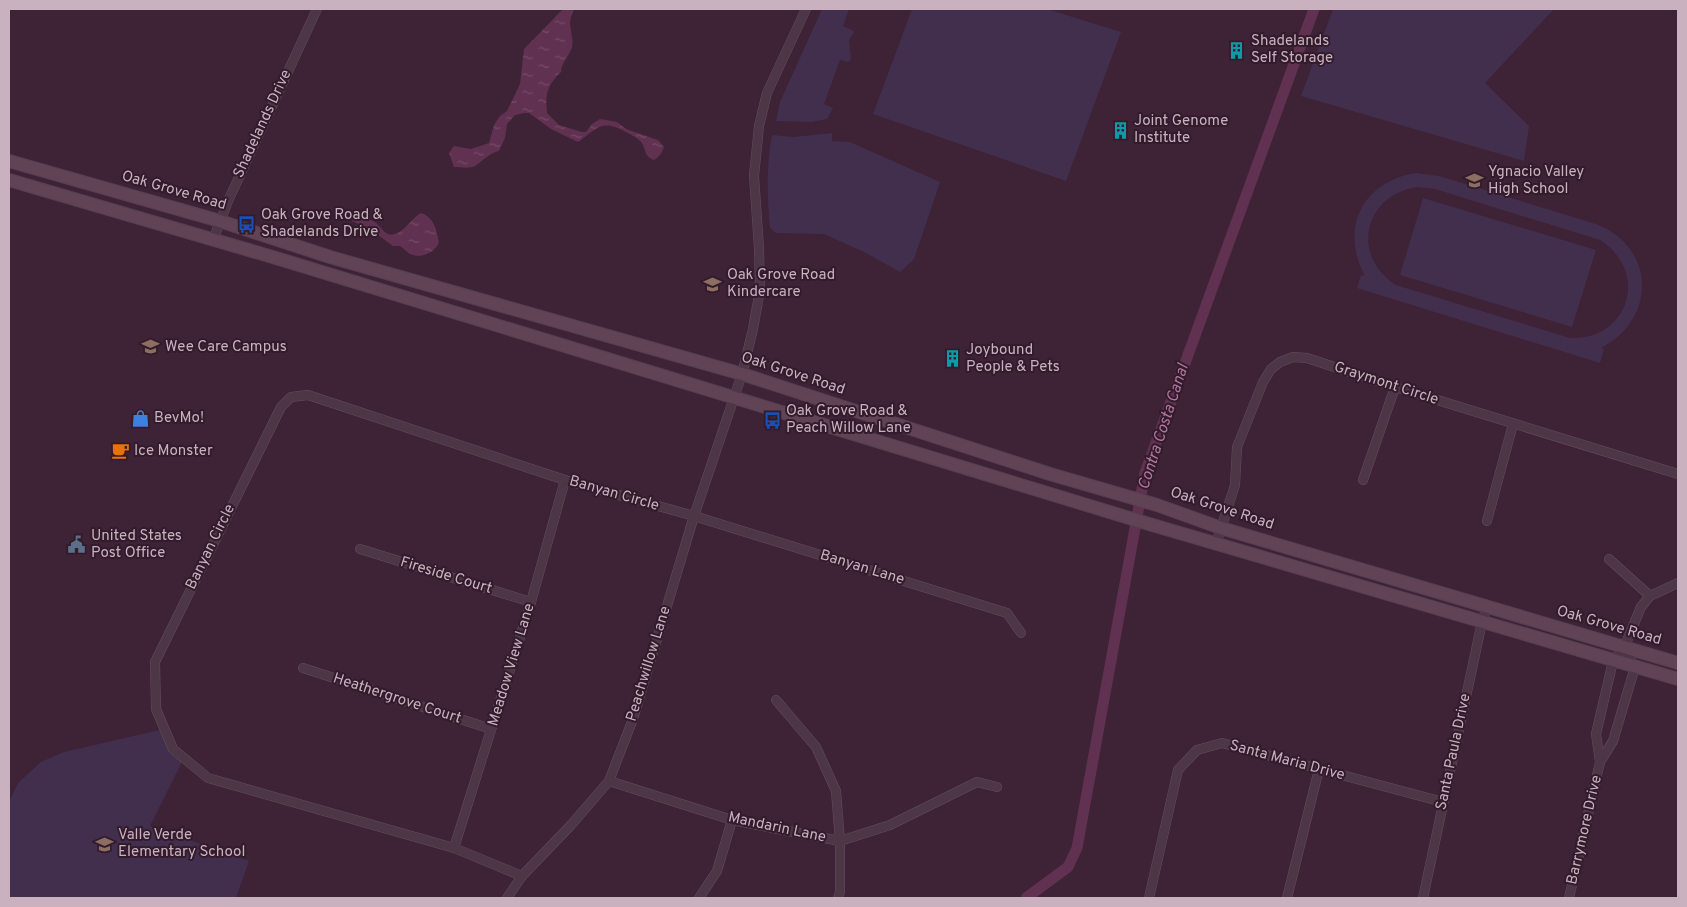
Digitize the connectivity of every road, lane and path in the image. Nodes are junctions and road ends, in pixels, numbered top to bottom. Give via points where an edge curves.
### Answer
1 (317, 9) edge
2 (806, 9) edge
3 (10, 166) edge
4 (9, 180) edge
5 (220, 221) junction
6 (213, 240) junction
7 (742, 374) junction
8 (1394, 387) junction
9 (734, 399) junction
10 (1513, 424) junction
11 (1678, 474) edge
12 (566, 480) junction
13 (1363, 480) dead end
14 (1048, 493) junction
15 (1112, 493) junction
16 (694, 516) junction
17 (1487, 521) dead end
18 (1221, 528) junction
19 (1216, 544) junction
20 (360, 549) dead end
21 (1609, 559) dead end
22 (1678, 583) edge
23 (1650, 596) junction
24 (531, 602) junction
25 (1487, 607) junction
26 (1482, 622) junction
27 (1021, 633) dead end
28 (1624, 648) junction
29 (1613, 661) junction
30 (1678, 663) edge
31 (1635, 667) junction
32 (303, 668) dead end
33 (1678, 679) edge
34 (776, 700) dead end
35 (491, 729) junction
36 (1600, 762) junction
37 (1319, 769) junction
38 (609, 781) junction
39 (997, 787) dead end
40 (1443, 802) junction
41 (732, 820) junction
42 (840, 841) junction
43 (454, 848) junction
44 (522, 876) junction
45 (507, 898) edge
46 (699, 898) edge
47 (838, 898) edge
48 (1149, 898) edge
49 (1287, 898) edge
50 (1422, 898) edge
51 (1570, 898) edge

1 - 5 street, Shadelands Drive
2 - 7 street, Peachwillow Lane via 767,94 759,126 754,176 760,290
3 - 5 main road, Oak Grove Road
4 - 6 main road
5 - 6 street, Shadelands Drive
5 - 7 main road, Oak Grove Road via 330,257
6 - 9 main road
7 - 9 street, Peachwillow Lane
7 - 15 main road, Oak Grove Road
8 - 10 street, Graymont Circle
8 - 13 street
8 - 18 street, Graymont Circle via 1307,358 1293,357 1271,369 1237,448 1235,485
9 - 14 main road
9 - 16 street, Peachwillow Lane
10 - 11 street, Graymont Circle
10 - 17 street
12 - 16 street, Banyan Circle
12 - 24 street, Meadow View Lane
12 - 43 street, Banyan Circle via 308,395 291,397 280,406 154,662 156,709 173,749 208,778
14 - 15 main road via 1062,486 1106,498
14 - 19 main road
15 - 18 main road, Oak Grove Road
16 - 27 street, Banyan Lane via 1007,613
16 - 38 street, Peachwillow Lane via 633,719
18 - 19 street, Graymont Circle
18 - 25 main road, Oak Grove Road
19 - 26 main road
20 - 24 street, Fireside Court
21 - 23 street
22 - 23 street
23 - 28 street via 1641,607
24 - 35 street, Meadow View Lane
25 - 26 street, Santa Paula Drive
25 - 28 main road, Oak Grove Road
26 - 29 main road
26 - 40 street, Santa Paula Drive
28 - 29 street, Barrymore Drive
28 - 30 main road, Oak Grove Road
28 - 31 street
29 - 31 main road
29 - 36 street, Barrymore Drive via 1596,734
31 - 33 main road
31 - 36 street, Barrymore Drive via 1613,741
32 - 35 street, Heathergrove Court
34 - 42 street via 816,747 836,791
35 - 43 street, Meadow View Lane
36 - 51 street, Barrymore Drive
37 - 40 street, Santa Maria Drive
37 - 48 street, Santa Maria Drive via 1222,743 1197,750 1178,770
37 - 49 street
38 - 41 street, Mandarin Lane
38 - 44 street, Peachwillow Lane
39 - 42 street, Mandarin Lane via 977,782 890,825
40 - 50 street, Santa Paula Drive
41 - 42 street, Mandarin Lane
41 - 46 street via 717,871
42 - 47 street
43 - 44 street, Banyan Circle
44 - 45 street, Peachwillow Lane

